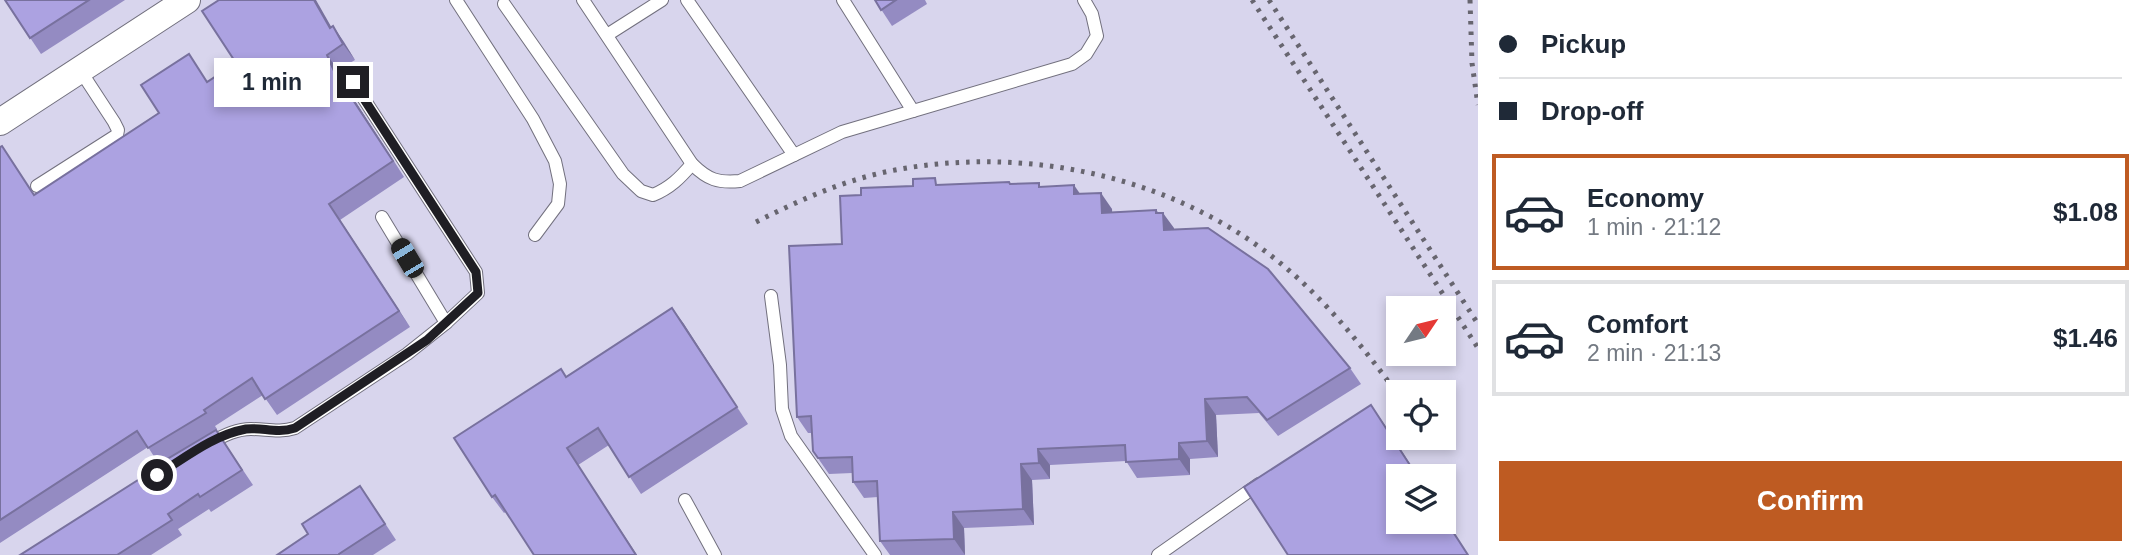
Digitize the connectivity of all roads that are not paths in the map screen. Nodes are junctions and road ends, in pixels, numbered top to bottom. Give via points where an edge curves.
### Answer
1 (187, 0) edge
2 (456, 0) edge
3 (583, 0) edge
4 (662, 0) edge
5 (687, 0) edge
6 (843, 0) edge
7 (1084, 0) edge
8 (504, 4) dead end
9 (607, 35) junction
10 (80, 70) junction
11 (353, 82) dead end
12 (914, 111) junction
13 (0, 122) edge
14 (794, 155) junction
15 (692, 164) junction
16 (37, 186) dead end
17 (382, 217) dead end
18 (536, 235) dead end
19 (771, 296) dead end
20 (446, 323) junction
21 (198, 450) edge
22 (1275, 473) edge
23 (685, 500) dead end
24 (715, 555) edge
25 (876, 555) edge
26 (1158, 555) edge

1 - 10 street
2 - 18 lane via 555,161 558,204
3 - 9 lane
4 - 9 lane
5 - 14 lane
6 - 12 lane
7 - 12 lane via 1097,36 1086,54 1072,64
8 - 15 lane via 623,174 641,191 653,195 664,190
9 - 15 lane
10 - 13 street
10 - 16 lane via 114,122 117,135
11 - 20 lane via 476,272 478,293
12 - 14 lane via 842,132
14 - 15 lane via 740,181 704,177
17 - 20 lane
19 - 25 lane via 782,409 791,436
20 - 21 lane via 295,428 237,431
22 - 26 lane
23 - 24 lane

